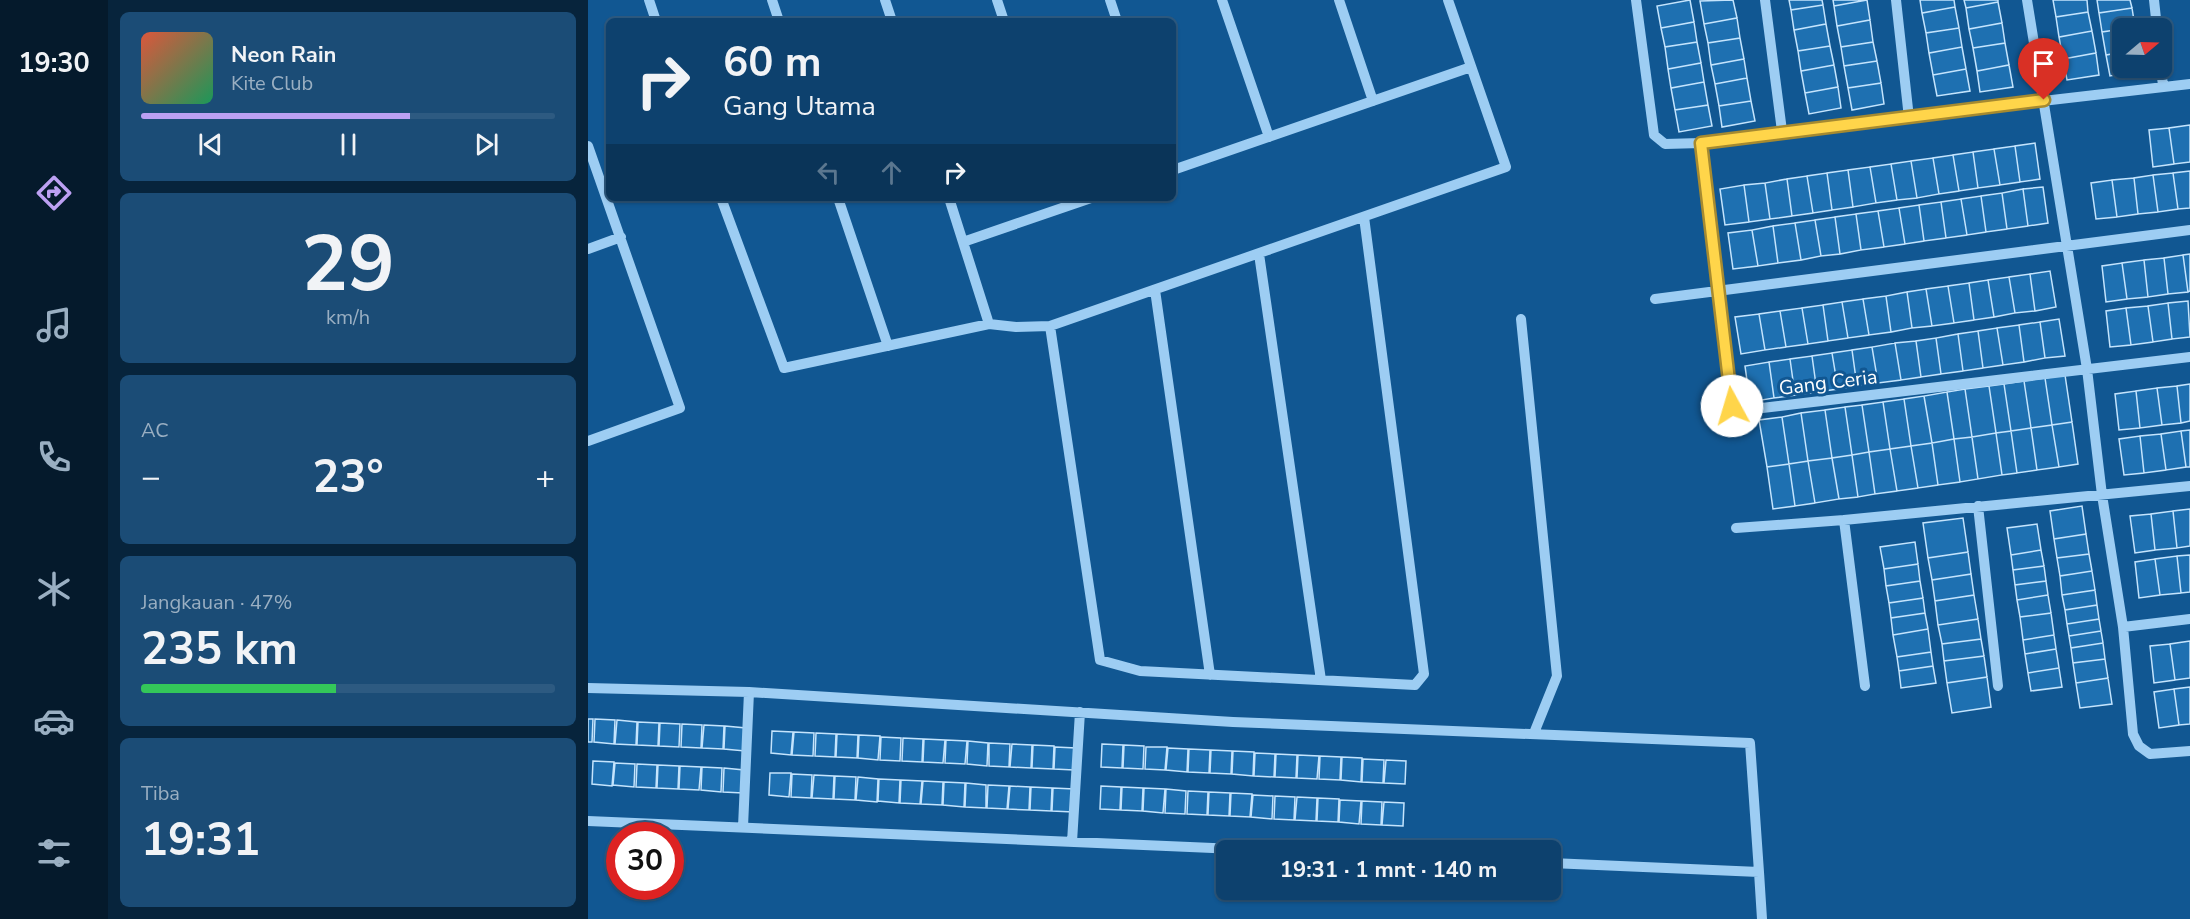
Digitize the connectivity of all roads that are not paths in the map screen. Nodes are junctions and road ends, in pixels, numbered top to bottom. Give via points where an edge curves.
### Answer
1 (649, 0) edge
2 (772, 0) edge
3 (885, 0) edge
4 (997, 0) edge
5 (1110, 0) edge
6 (1222, 0) edge
7 (1339, 0) edge
8 (1448, 0) edge
9 (1636, 0) edge
10 (1765, 0) edge
11 (1896, 0) edge
12 (2027, 0) edge
13 (2154, 0) edge
14 (656, 18) edge
15 (778, 18) edge
16 (890, 18) edge
17 (1003, 18) edge
18 (1116, 18) edge
19 (2156, 18) edge
20 (1471, 67) junction
21 (2162, 78) edge
22 (2190, 84) edge
23 (2163, 86) junction
24 (2044, 100) junction
25 (1373, 101) junction
26 (1909, 118) junction
27 (1782, 131) junction
28 (1269, 137) junction
29 (1701, 143) junction
30 (588, 146) edge
31 (1176, 169) edge
32 (606, 196) edge
33 (608, 201) edge
34 (722, 201) edge
35 (839, 201) edge
36 (949, 201) edge
37 (1064, 202) edge
38 (1364, 217) junction
39 (2190, 231) edge
40 (621, 237) junction
41 (963, 242) junction
42 (2066, 246) junction
43 (588, 249) edge
44 (1259, 254) junction
45 (1155, 290) junction
46 (1720, 292) junction
47 (1655, 300) dead end
48 (1521, 319) dead end
49 (989, 324) junction
50 (1050, 326) junction
51 (888, 346) junction
52 (2190, 357) edge
53 (2087, 369) junction
54 (588, 441) edge
55 (2190, 486) edge
56 (2102, 495) junction
57 (1978, 506) junction
58 (1844, 520) junction
59 (1736, 528) dead end
60 (2190, 619) edge
61 (2123, 627) junction
62 (1210, 675) junction
63 (1321, 680) junction
64 (1865, 686) dead end
65 (1998, 686) dead end
66 (588, 688) edge
67 (749, 692) junction
68 (1080, 712) junction
69 (1534, 733) junction
70 (2190, 751) edge
71 (588, 820) edge
72 (743, 827) junction
73 (1072, 842) junction
74 (1216, 848) edge
75 (1561, 863) edge
76 (1758, 872) junction
77 (1762, 919) edge

1 - 14 street
2 - 15 street
3 - 16 street
4 - 17 street
5 - 18 street
6 - 28 street
7 - 25 street
8 - 20 street
9 - 29 street via 1654,135 1665,144
10 - 27 street
11 - 26 street
12 - 24 street
13 - 19 street
20 - 25 street
20 - 38 street via 1506,167
21 - 23 street
22 - 23 street
23 - 24 street
24 - 26 street
24 - 42 street
25 - 28 street
26 - 27 street
27 - 29 street
28 - 31 street
29 - 46 street, Gang Ceria
30 - 32 street
33 - 40 street
34 - 51 street via 783,368
35 - 51 street
36 - 41 street
37 - 41 street
38 - 44 street
38 - 63 street via 1424,674 1415,685
39 - 42 street
40 - 43 street
40 - 54 street via 680,408
41 - 49 street
42 - 46 street
42 - 53 street
44 - 45 street
44 - 63 street
45 - 50 street
45 - 62 street
46 - 47 street
46 - 53 street, Gang Ceria via 1732,406 1737,411
48 - 69 street via 1557,676
49 - 50 street
49 - 51 street
50 - 62 street via 1100,660 1140,671
52 - 53 street
53 - 56 street
55 - 56 street
56 - 57 street
56 - 61 street
57 - 58 street
57 - 65 street
58 - 59 street
58 - 64 street
60 - 61 street
61 - 70 street via 2135,740 2144,751 2155,755
62 - 63 street
66 - 67 street
67 - 68 street
67 - 72 street
68 - 69 street
68 - 73 street
69 - 76 street via 1750,743
71 - 72 street
72 - 73 street
73 - 74 street
75 - 76 street
76 - 77 street

